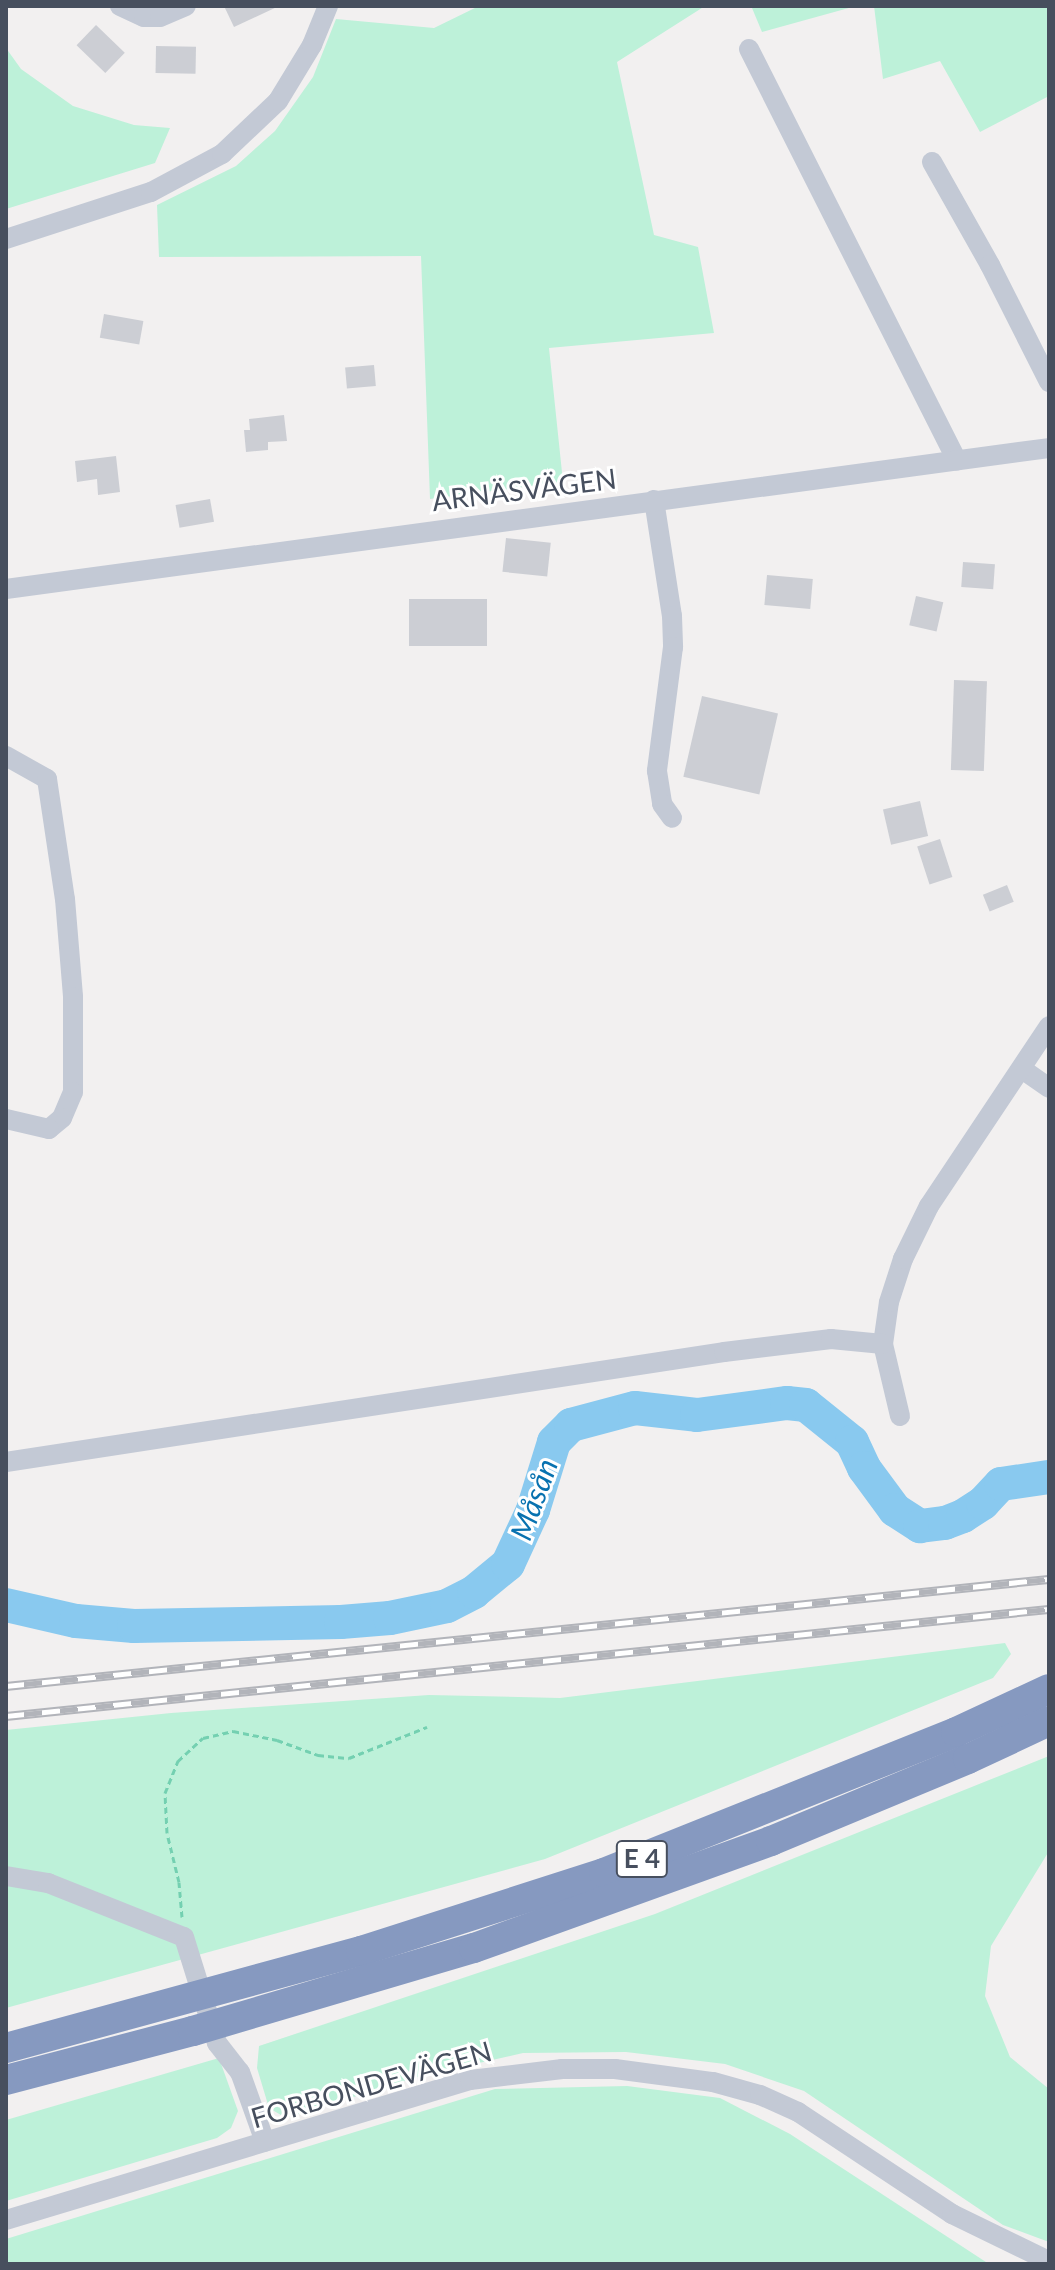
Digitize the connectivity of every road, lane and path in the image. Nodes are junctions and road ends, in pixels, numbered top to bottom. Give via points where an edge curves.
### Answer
1 (120, 6) edge
2 (186, 6) edge
3 (328, 6) edge
4 (749, 49) dead end
5 (932, 162) dead end
6 (6, 239) edge
7 (1049, 382) edge
8 (1049, 448) edge
9 (957, 460) junction
10 (654, 500) junction
11 (6, 589) edge
12 (6, 756) edge
13 (672, 818) dead end
14 (1049, 1026) edge
15 (1022, 1069) junction
16 (1049, 1088) edge
17 (6, 1119) edge
18 (883, 1344) junction
19 (900, 1416) dead end
20 (6, 1462) edge
21 (1049, 1689) edge
22 (1049, 1721) edge
23 (427, 1727) dead end
24 (6, 1876) edge
25 (184, 1937) junction
26 (6, 2048) edge
27 (6, 2080) edge
28 (265, 2142) junction
29 (6, 2220) edge
30 (1049, 2261) edge

1 - 2 street via 144,17 160,17
3 - 6 street via 312,45 278,101 222,154 151,192
4 - 9 street
5 - 7 street
8 - 9 street, ARNÄSVÄGEN
9 - 10 street, ARNÄSVÄGEN
10 - 11 street, ARNÄSVÄGEN
10 - 13 street via 673,647 657,771 662,804
12 - 17 street via 47,779 65,899 73,1092 62,1118 49,1129
14 - 15 street
15 - 16 street
15 - 18 street via 929,1206 898,1273
18 - 19 street
18 - 20 street via 831,1339 724,1352
21 - 26 highway, E 4 via 942,1738 604,1873 376,1947
22 - 27 highway, E 4 via 771,1841 459,1952
23 - 25 path via 349,1758 318,1755 233,1731 203,1738 178,1761 165,1793
24 - 25 street via 48,1883
25 - 28 street via 217,2043 240,2072
28 - 29 street, FORBONDEVÄGEN
28 - 30 street, FORBONDEVÄGEN via 470,2080 562,2069 661,2072 725,2085 798,2112 952,2214

